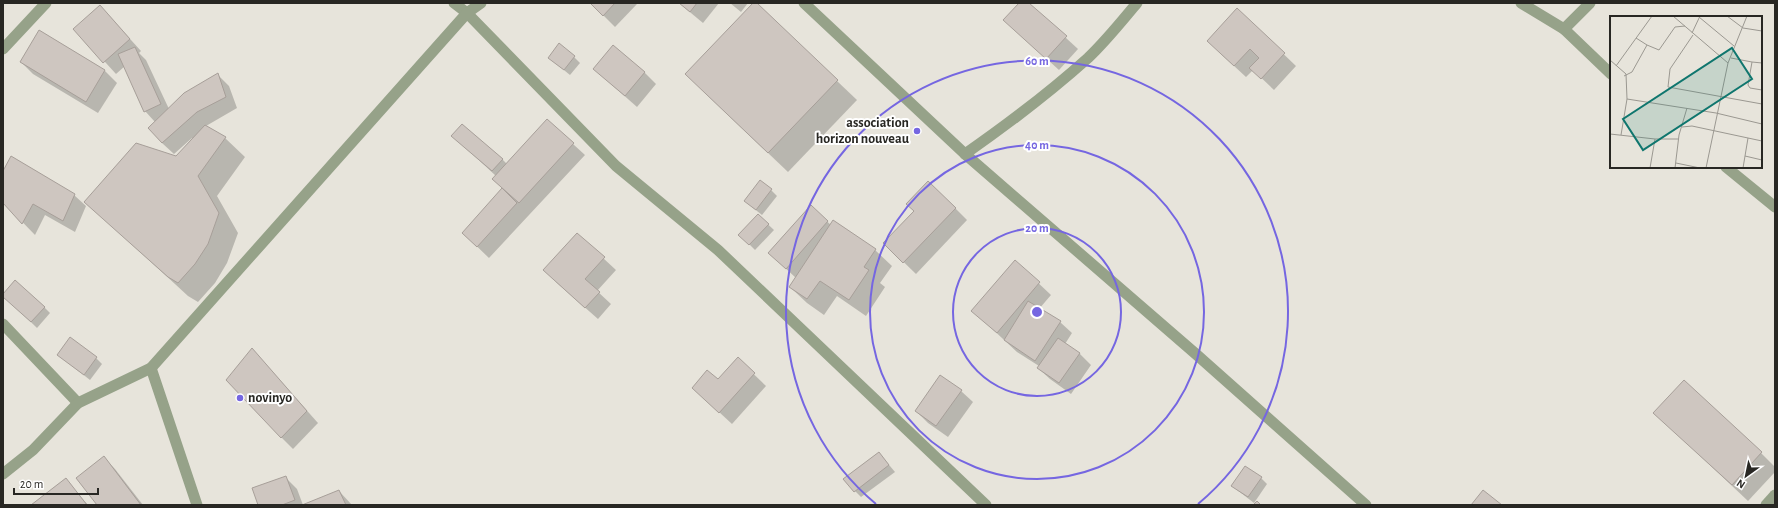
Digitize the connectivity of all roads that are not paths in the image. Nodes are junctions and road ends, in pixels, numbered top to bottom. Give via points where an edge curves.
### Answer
1 (46, 3) edge
2 (454, 3) edge
3 (481, 3) edge
4 (804, 3) edge
5 (1137, 3) edge
6 (1521, 3) edge
7 (1590, 3) edge
8 (467, 13) junction
9 (1564, 29) junction
10 (3, 49) edge
11 (1610, 73) edge
12 (965, 154) junction
13 (1727, 168) edge
14 (1775, 207) edge
15 (3, 324) edge
16 (151, 368) junction
17 (78, 403) junction
18 (3, 474) edge
19 (1775, 495) edge
20 (197, 505) edge
21 (986, 505) edge
22 (1366, 505) edge
23 (1766, 505) edge

1 - 10 street
2 - 8 street
3 - 8 street
4 - 12 street
5 - 12 street via 1089,57 1020,115
6 - 9 street
7 - 9 street
8 - 16 street
8 - 21 street via 616,166 718,250
9 - 11 street
12 - 22 street
13 - 14 street
15 - 17 street
16 - 17 street
16 - 20 street
17 - 18 street via 33,450
19 - 23 street

